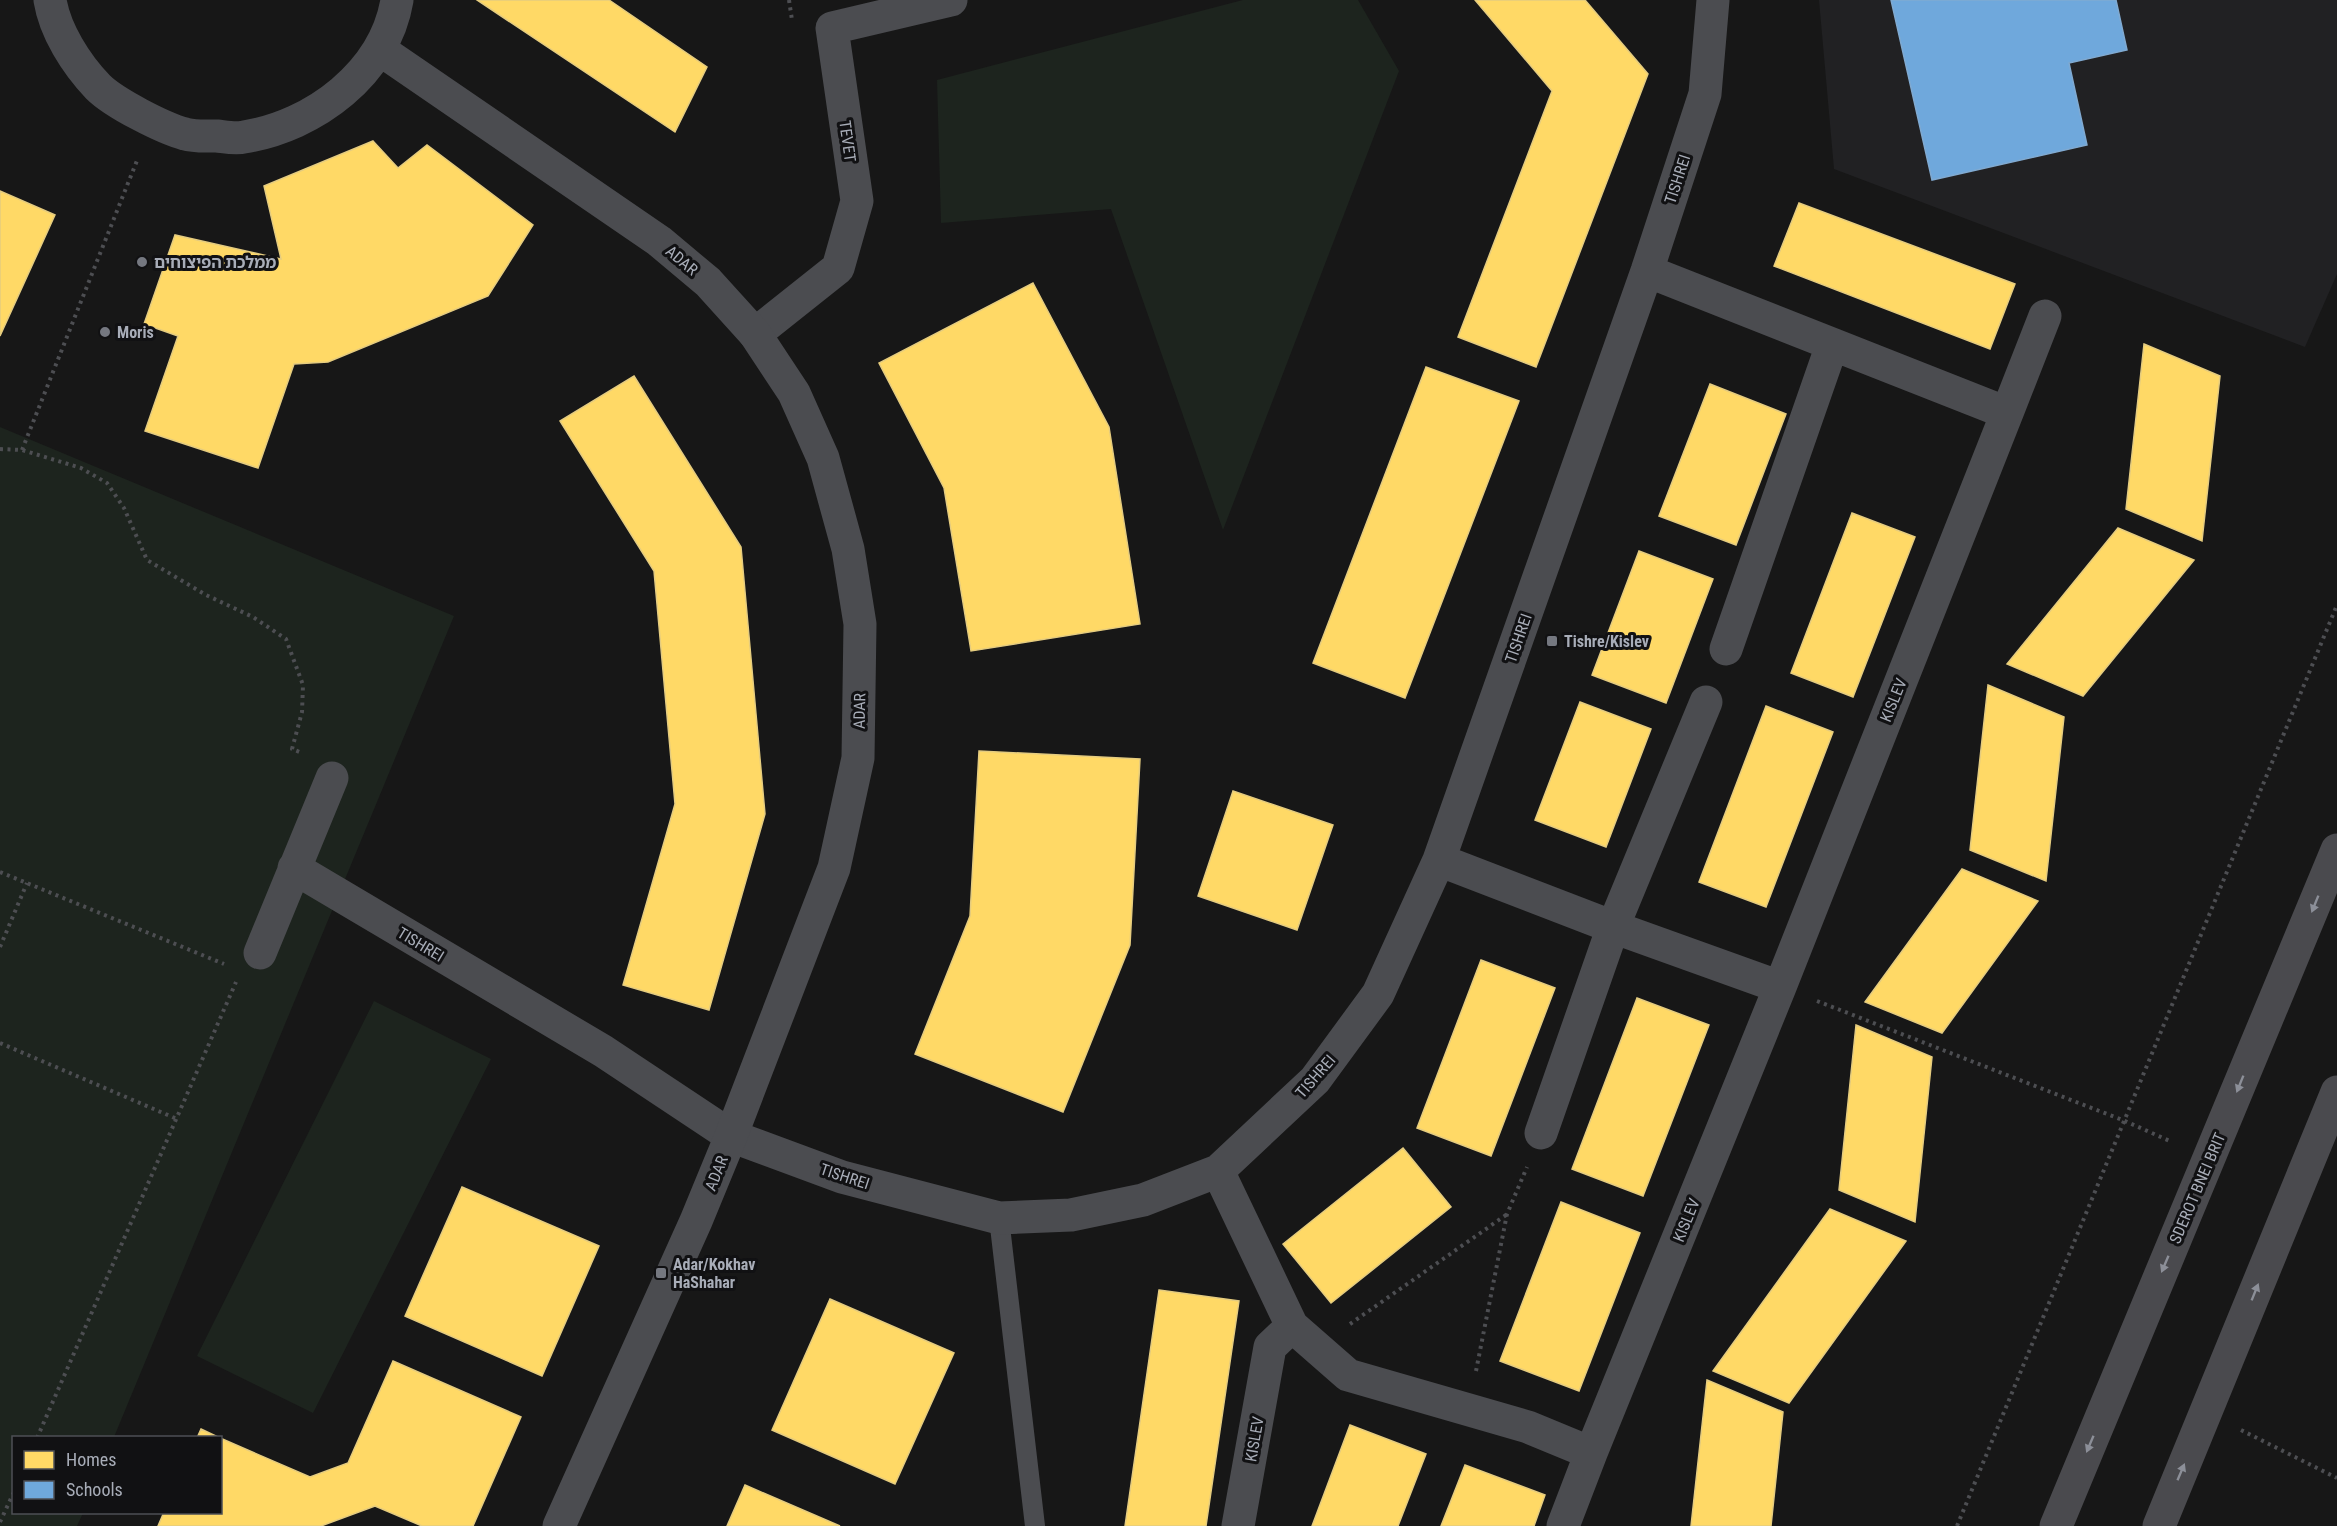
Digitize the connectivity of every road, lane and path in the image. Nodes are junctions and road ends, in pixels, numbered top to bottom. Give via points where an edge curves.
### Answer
1 (50, 0) edge
2 (398, 0) edge
3 (951, 0) edge
4 (1713, 0) edge
5 (379, 49) junction
6 (153, 122) junction
7 (1647, 271) junction
8 (2045, 316) dead end
9 (755, 334) junction
10 (1832, 345) junction
11 (2007, 413) junction
12 (0, 449) edge
13 (22, 450) junction
14 (2337, 605) edge
15 (1726, 650) dead end
16 (1706, 702) dead end
17 (332, 778) joint
18 (2337, 850) edge
19 (1439, 860) junction
20 (294, 868) junction
21 (0, 872) edge
22 (27, 883) junction
23 (1613, 927) junction
24 (0, 947) edge
25 (250, 962) junction
26 (1780, 987) junction
27 (0, 1043) edge
28 (2337, 1092) edge
29 (177, 1119) junction
30 (2125, 1121) junction
31 (1541, 1133) joint
32 (732, 1136) junction
33 (2209, 1160) junction
34 (1218, 1171) junction
35 (1507, 1214) junction
36 (999, 1218) junction
37 (1292, 1326) junction
38 (1316, 1348) junction
39 (1469, 1409) junction
40 (2206, 1413) junction
41 (37, 1436) edge
42 (1591, 1454) junction
43 (2337, 1478) edge
44 (12, 1496) edge
45 (0, 1522) edge
46 (559, 1526) edge
47 (1035, 1526) edge
48 (1238, 1526) edge
49 (1563, 1526) edge
50 (1957, 1526) edge
51 (2056, 1526) edge
52 (2159, 1526) edge

1 - 6 street via 70,52 99,88
2 - 5 street
3 - 9 street, TEVET via 832,28 856,201 838,268
4 - 7 street, TISHREI via 1705,94
5 - 6 street via 344,92 297,123 243,138 187,135
5 - 9 street, ADAR via 659,241 708,282
6 - 13 path
7 - 10 street
7 - 19 street, TISHREI
8 - 11 street, KISLEV
9 - 32 street, ADAR via 794,393 823,458 848,549 860,624 858,758 834,868
10 - 11 street
10 - 15 street
11 - 26 street, KISLEV
12 - 13 path
13 - 17 path via 81,468 107,483 124,508 147,560 286,639 303,685 302,712 292,748 336,767
14 - 30 path
16 - 23 street
17 - 20 street
18 -> 33 main road, SDEROT BNEI BRIT
19 - 23 street
19 - 34 street, TISHREI via 1378,994 1316,1080
20 - 25 street
20 - 32 street, TISHREI via 603,1051
21 - 22 path
22 - 24 path
22 - 25 path
23 - 26 street
23 - 31 street
25 - 29 path
26 - 30 path
26 - 42 street, KISLEV
27 - 29 path
40 -> 28 main road
29 - 41 path
30 - 33 path
30 - 50 path
31 - 35 path
32 - 36 street, TISHREI via 842,1177
32 - 46 street, ADAR
33 -> 51 main road, SDEROT BNEI BRIT
34 - 36 street, TISHREI via 1143,1200 1071,1215
34 - 37 street
35 - 38 path
35 - 39 path
36 - 47 lane
37 - 38 street
37 - 48 street, KISLEV via 1270,1347
38 - 39 street via 1348,1375
39 - 42 street via 1528,1427
40 - 43 path
52 -> 40 main road
42 - 49 street, KISLEV
44 - 45 path

